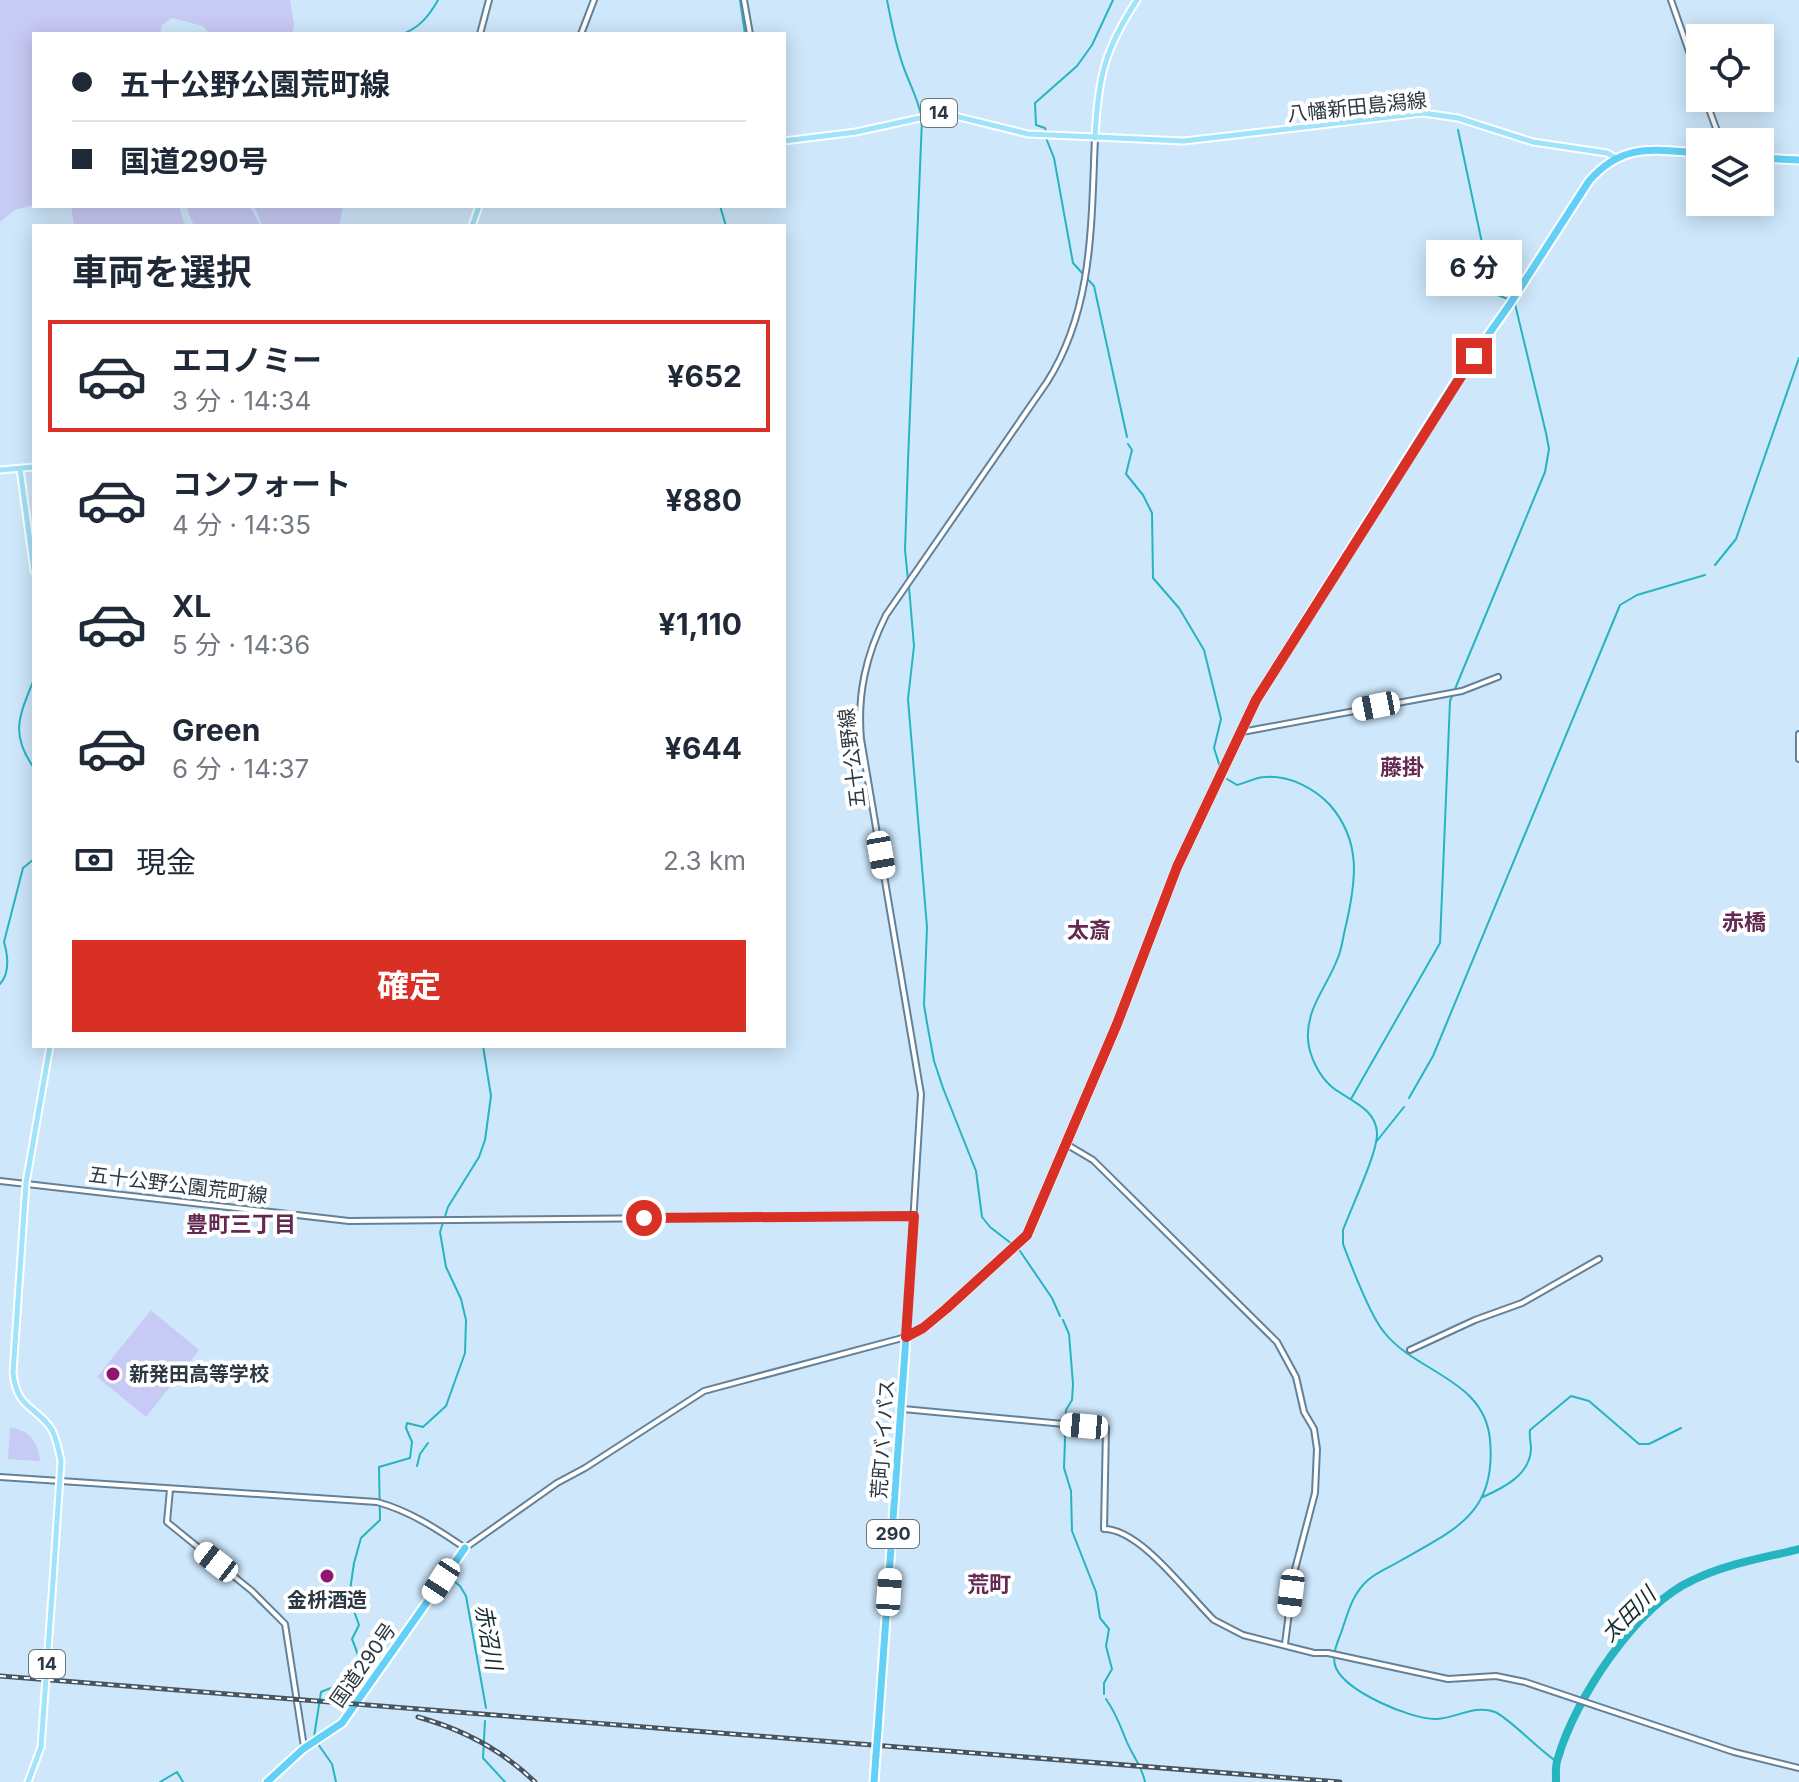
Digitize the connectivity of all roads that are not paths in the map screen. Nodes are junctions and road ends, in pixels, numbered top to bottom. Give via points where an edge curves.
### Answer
1 (489, 0) edge
2 (594, 0) edge
3 (744, 0) edge
4 (1137, 0) edge
5 (1671, 0) edge
6 (481, 32) edge
7 (582, 32) edge
8 (750, 32) edge
9 (1686, 43) edge
10 (1095, 138) junction
11 (786, 141) edge
12 (1686, 152) edge
13 (1616, 158) junction
14 (1774, 159) edge
15 (1799, 160) edge
16 (32, 467) edge
17 (20, 469) junction
18 (0, 470) edge
19 (32, 556) edge
20 (1498, 677) dead end
21 (1240, 732) junction
22 (1799, 734) edge
23 (1799, 759) edge
24 (50, 1048) edge
25 (1066, 1144) junction
26 (0, 1181) edge
27 (26, 1183) junction
28 (914, 1216) junction
29 (1599, 1259) dead end
30 (906, 1337) junction
31 (1410, 1350) dead end
32 (903, 1409) junction
33 (0, 1477) edge
34 (60, 1482) junction
35 (170, 1489) junction
36 (465, 1548) junction
37 (1285, 1644) junction
38 (303, 1749) junction
39 (1799, 1768) edge
40 (28, 1782) edge
41 (267, 1782) edge
42 (874, 1782) edge

1 - 6 street
2 - 7 street
3 - 8 street
4 - 10 main road via 1114,36 1104,65
5 - 9 street
10 - 11 main road, 14 via 1028,134 943,113
10 - 13 main road, 八幡新田島潟線 via 1184,141 1429,113
10 - 28 street, 五十公野線 via 1088,264 1068,345 886,615 864,673 861,739 921,1094
12 - 13 highway via 1648,150
13 - 21 highway via 1589,181 1455,382
14 - 15 highway
16 - 17 main road
17 - 18 main road
17 - 19 main road
20 - 21 street via 1462,691
21 - 25 highway via 1177,867
22 - 23 street
24 - 27 main road, 14
25 - 30 highway via 1022,1241
25 - 37 street via 1093,1160 1277,1342 1296,1377 1317,1449 1315,1493 1294,1573
26 - 27 street, 五十公野公園荒町線
27 - 28 street, 五十公野公園荒町線 via 326,1219
27 - 34 main road, 14 via 14,1384 23,1402 51,1430 59,1449
28 - 30 street, 五十公野線
29 - 31 street via 1522,1303
30 - 32 highway, 荒町バイパス / 290
30 - 36 street via 704,1391
32 - 37 street via 1106,1428 1104,1529 1133,1538 1222,1625
32 - 42 highway, 荒町バイパス / 290, bridge
33 - 34 street
34 - 35 street
34 - 40 main road, 14, bridge via 41,1747
35 - 36 street via 380,1503 423,1520
35 - 38 street via 167,1522 285,1624
36 - 38 highway, 国道290号 via 342,1723
37 - 39 street via 1448,1679 1502,1677
38 - 41 highway, 国道290号

